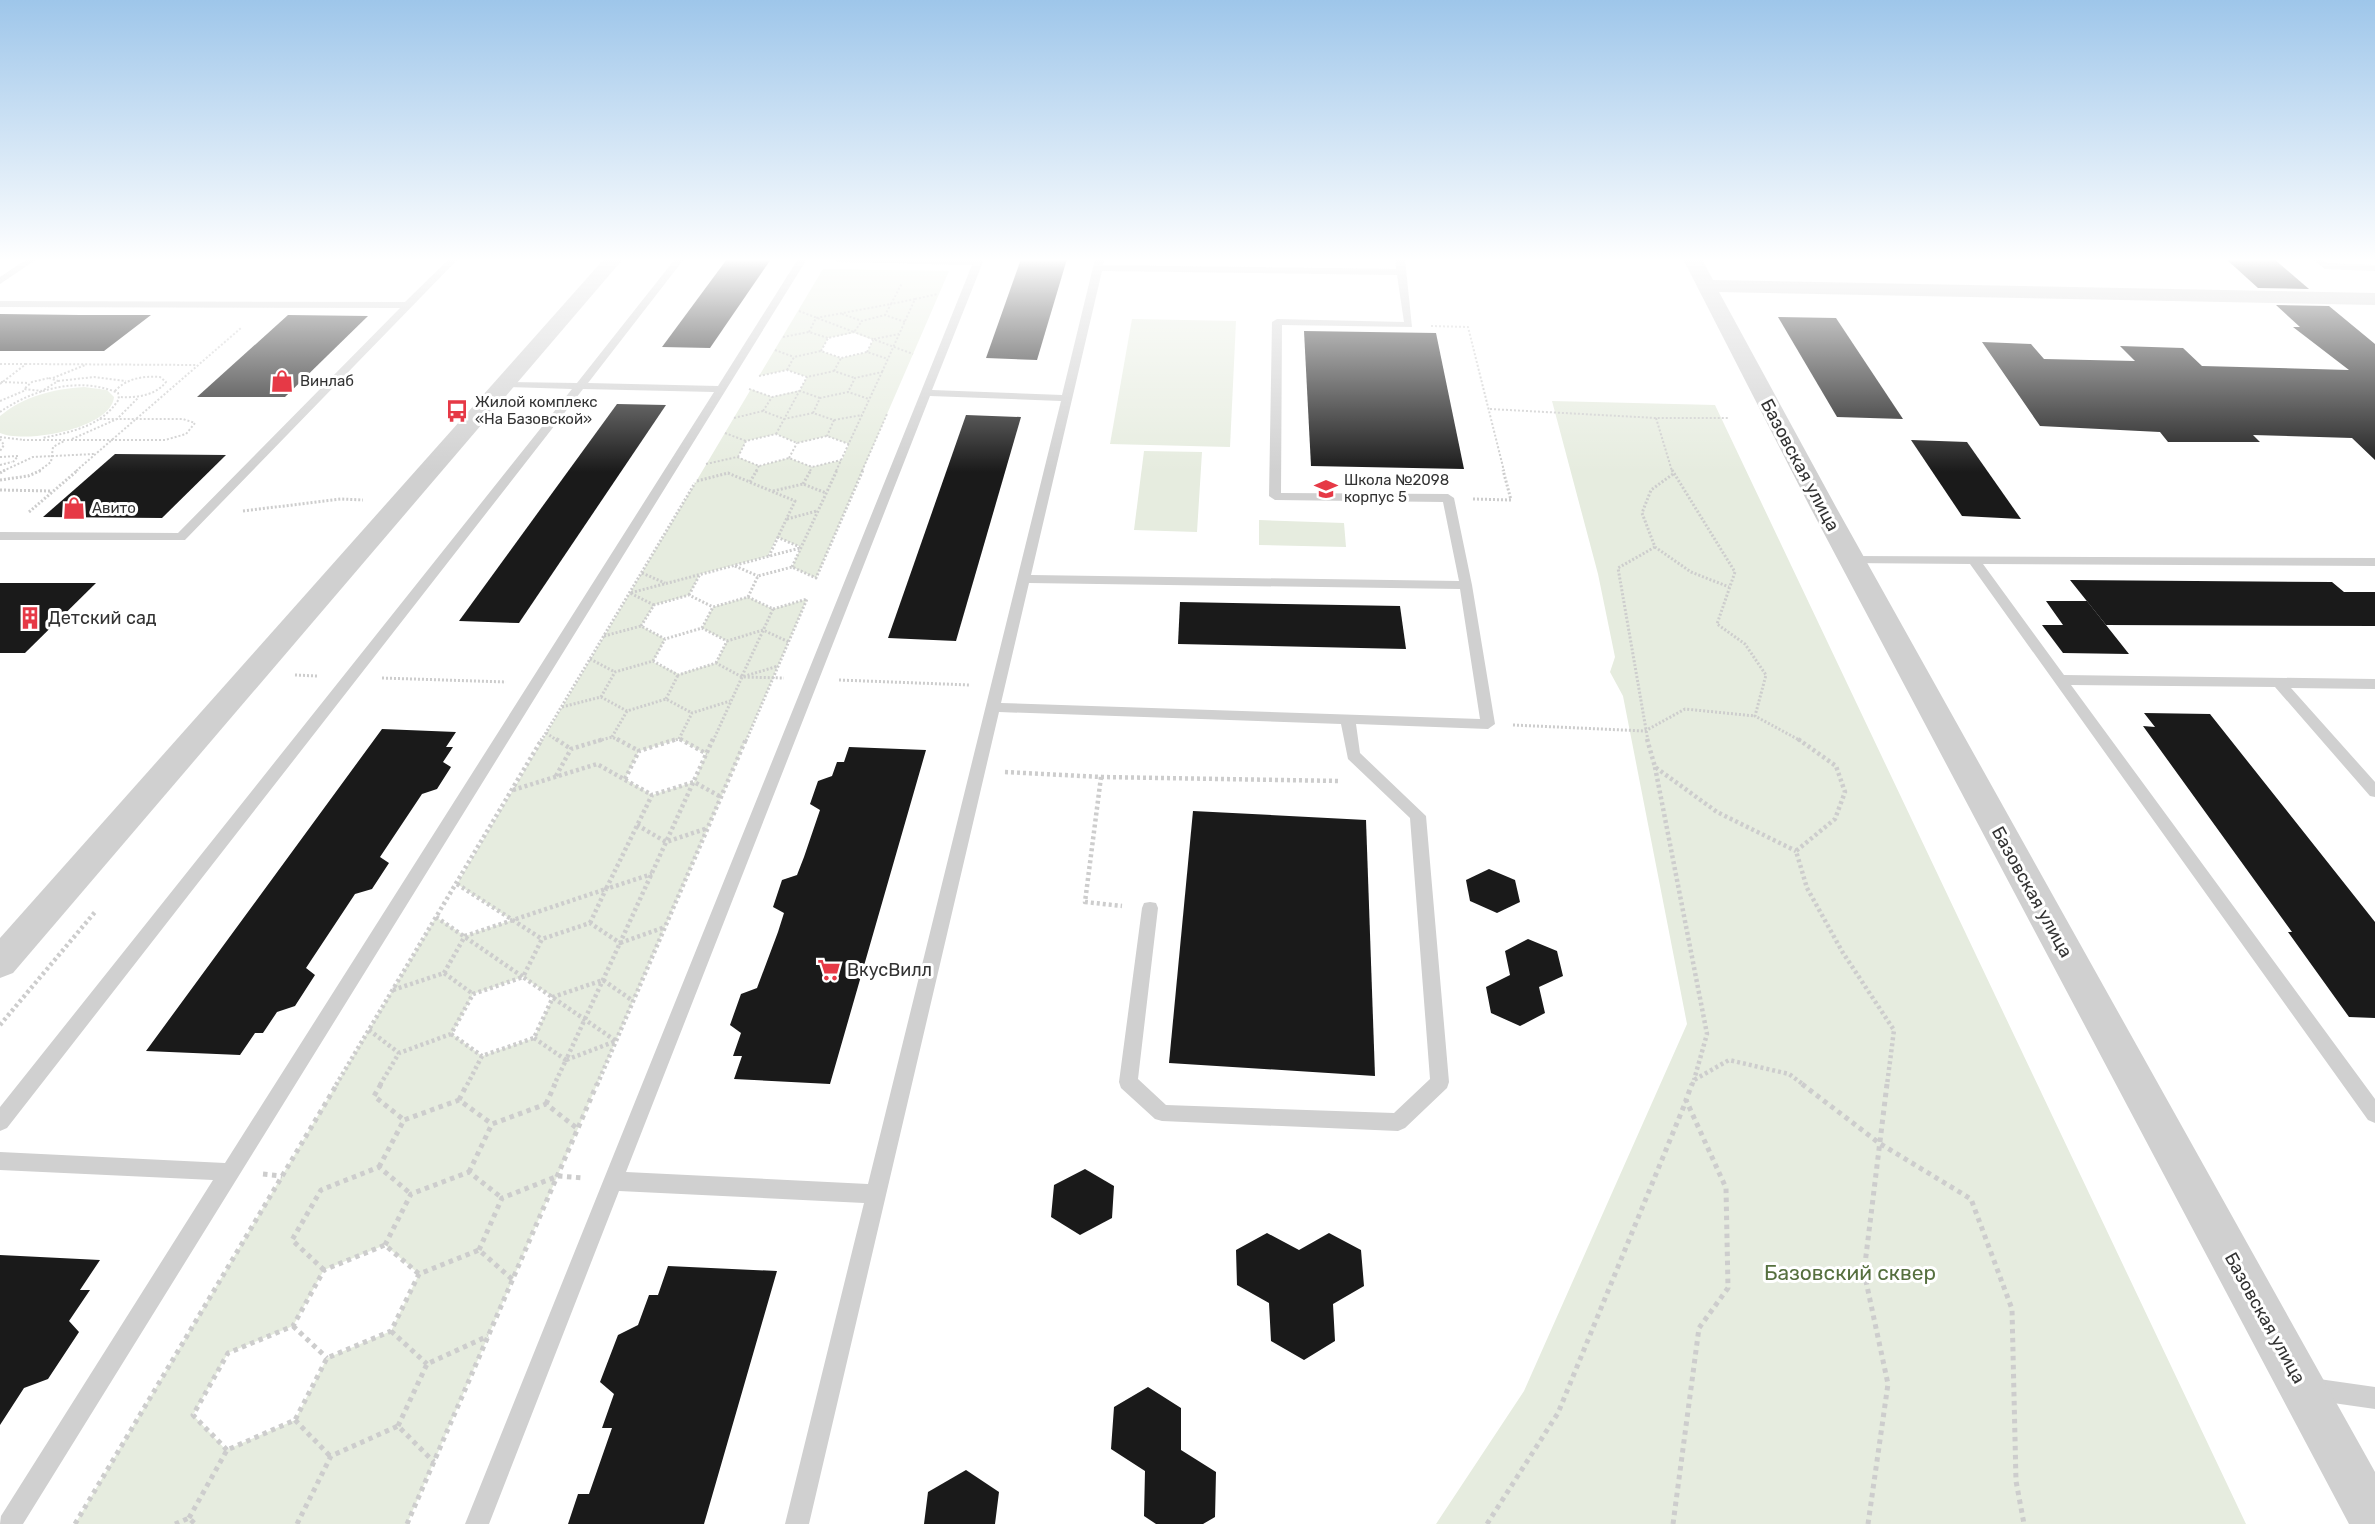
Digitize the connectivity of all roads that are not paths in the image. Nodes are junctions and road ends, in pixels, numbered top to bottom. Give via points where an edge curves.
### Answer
1 (383, 330) edge
2 (552, 330) edge
3 (625, 330) edge
4 (759, 330) edge
5 (951, 330) edge
6 (1083, 330) edge
7 (1277, 330) edge
8 (1730, 330) edge
9 (505, 384) junction
10 (581, 386) junction
11 (722, 389) junction
12 (926, 393) junction
13 (1067, 398) junction
14 (1, 536) edge
15 (1851, 560) junction
16 (1973, 560) junction
17 (2375, 562) edge
18 (1023, 579) junction
19 (1466, 585) junction
20 (2060, 680) junction
21 (2279, 683) junction
22 (2375, 684) edge
23 (993, 707) junction
24 (1348, 719) junction
25 (2375, 792) edge
26 (1150, 908) road end
27 (0, 963) edge
28 (2375, 1114) edge
29 (0, 1122) edge
30 (0, 1161) edge
31 (230, 1172) junction
32 (613, 1181) junction
33 (876, 1194) junction
34 (2303, 1388) junction
35 (2375, 1398) edge
36 (2375, 1522) edge
37 (9, 1524) edge
38 (477, 1524) edge
39 (797, 1524) edge

1 - 14 lane via 181,537
2 - 9 street
3 - 10 lane
4 - 11 lane
5 - 12 lane
6 - 13 lane
7 - 19 lane via 1275,496 1448,498
8 - 15 street, Базовская улица
9 - 10 lane
9 - 27 street
10 - 11 lane
10 - 29 lane
11 - 31 lane
12 - 13 lane
12 - 32 lane
13 - 18 lane
15 - 16 lane
15 - 34 street, Базовская улица
16 - 17 lane
16 - 20 lane
18 - 19 lane
18 - 23 lane
19 - 24 lane via 1488,724
20 - 21 lane
20 - 28 lane
21 - 22 lane
21 - 25 lane
23 - 24 lane
23 - 33 lane
24 - 26 lane via 1353,755 1418,816 1440,1082 1398,1122 1162,1113 1128,1082
30 - 31 lane
31 - 37 lane
32 - 33 lane
32 - 38 lane
33 - 39 lane
34 - 35 lane
34 - 36 street, Базовская улица

